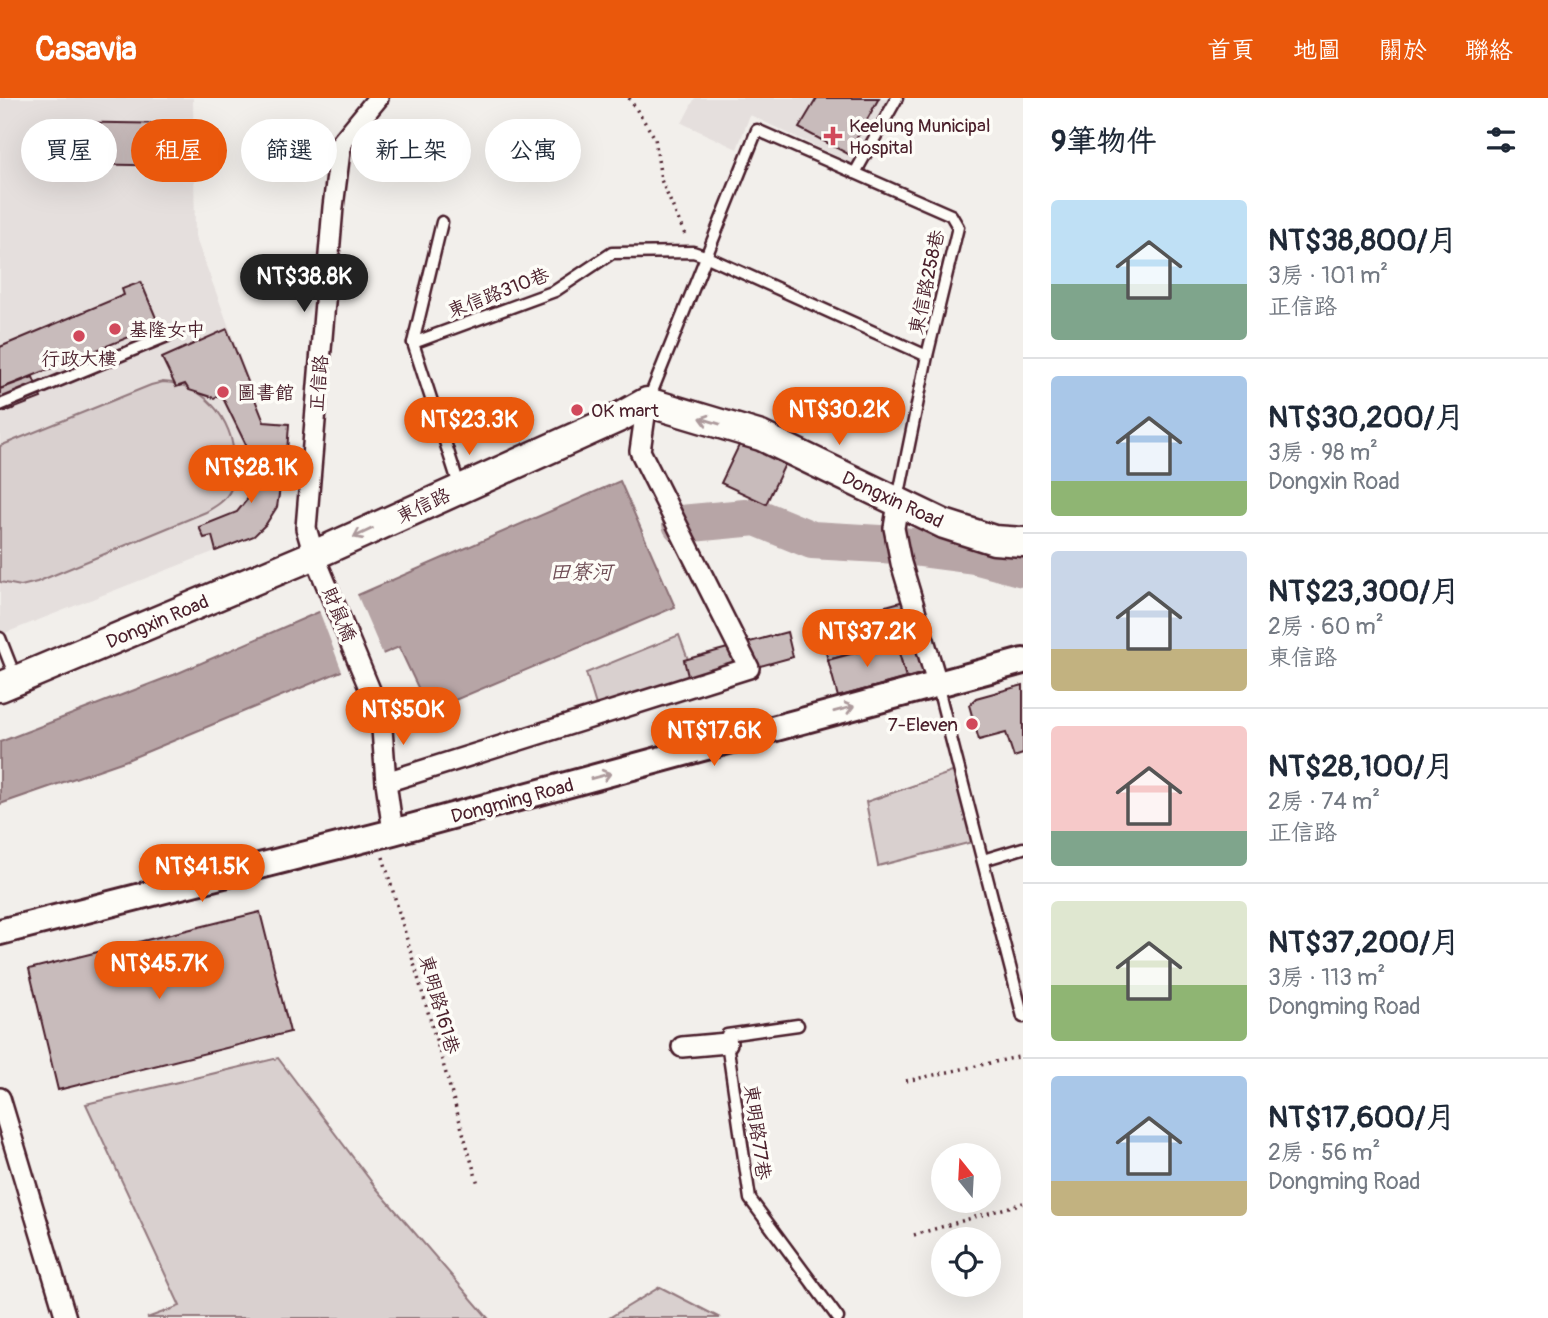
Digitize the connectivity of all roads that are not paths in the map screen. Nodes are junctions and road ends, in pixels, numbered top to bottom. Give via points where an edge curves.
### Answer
1 (378, 98) edge
2 (897, 98) edge
3 (855, 173) junction
4 (442, 222) dead end
5 (705, 256) junction
6 (177, 332) dead end
7 (413, 343) junction
8 (927, 356) junction
9 (647, 402) junction
10 (0, 405) edge
11 (460, 488) junction
12 (896, 515) junction
13 (1023, 542) edge
14 (314, 555) junction
15 (0, 638) edge
16 (1023, 661) edge
17 (8, 683) edge
18 (937, 683) junction
19 (386, 782) junction
20 (393, 832) junction
21 (1023, 848) edge
22 (983, 860) junction
23 (0, 932) edge
24 (1019, 986) edge
25 (1023, 1017) edge
26 (798, 1025) dead end
27 (727, 1043) junction
28 (682, 1047) dead end
29 (0, 1098) edge
30 (66, 1318) edge
31 (838, 1318) edge

1 - 14 street, 正信路 via 341,143 306,528
2 - 3 lane
3 - 5 lane, 東信路258巷 via 757,130
3 - 8 lane, 東信路258巷 via 951,215 958,227
4 - 7 lane
5 - 7 lane, 東信路310巷 via 692,252 612,253 555,291
5 - 8 lane, 東信路310巷
5 - 9 lane
6 - 10 lane
7 - 11 lane
8 - 12 lane, 東信路258巷
9 - 11 main road, 東信路
12 -> 9 main road, Dongxin Road via 761,436
9 - 19 street via 640,450 748,668
11 -> 14 main road, 東信路
12 - 13 main road, Dongxin Road via 994,540
12 - 18 street via 901,563
14 - 17 main road, Dongxin Road
14 - 19 street, 財鼠橋 via 365,673 382,729
15 - 17 lane
16 - 18 street, Dongming Road
20 -> 18 street, Dongming Road
18 - 22 lane
19 - 20 street, 財鼠橋
20 - 23 street, Dongming Road
21 - 22 lane
22 - 24 lane
24 - 25 lane
26 - 27 lane via 727,1035
27 - 28 street
27 - 31 lane, 東明路77巷 via 750,1199
29 - 30 street

